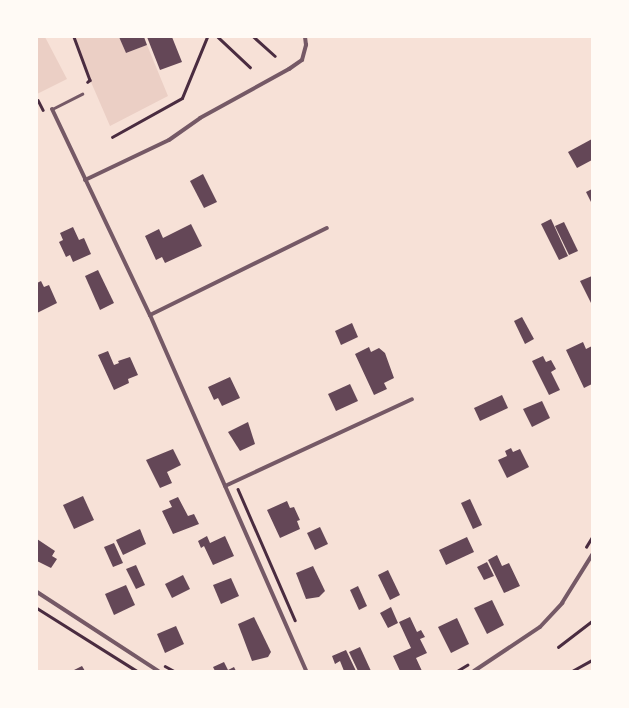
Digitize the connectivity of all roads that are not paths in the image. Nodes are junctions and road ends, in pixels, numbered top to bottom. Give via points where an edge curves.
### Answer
1 (305, 37) edge
2 (82, 94) dead end
3 (52, 109) joint
4 (85, 180) junction
5 (327, 228) dead end
6 (150, 315) junction
7 (412, 399) dead end
8 (225, 486) junction
9 (592, 555) edge
10 (37, 592) edge
11 (158, 671) edge
12 (306, 671) edge
13 (474, 671) edge

1 - 4 street via 306,45 302,60 289,69 200,118 169,140
2 - 3 lane
3 - 4 street
4 - 6 street
5 - 6 street
6 - 8 street
7 - 8 street
8 - 12 street
9 - 13 street via 562,604 540,627
10 - 11 street

